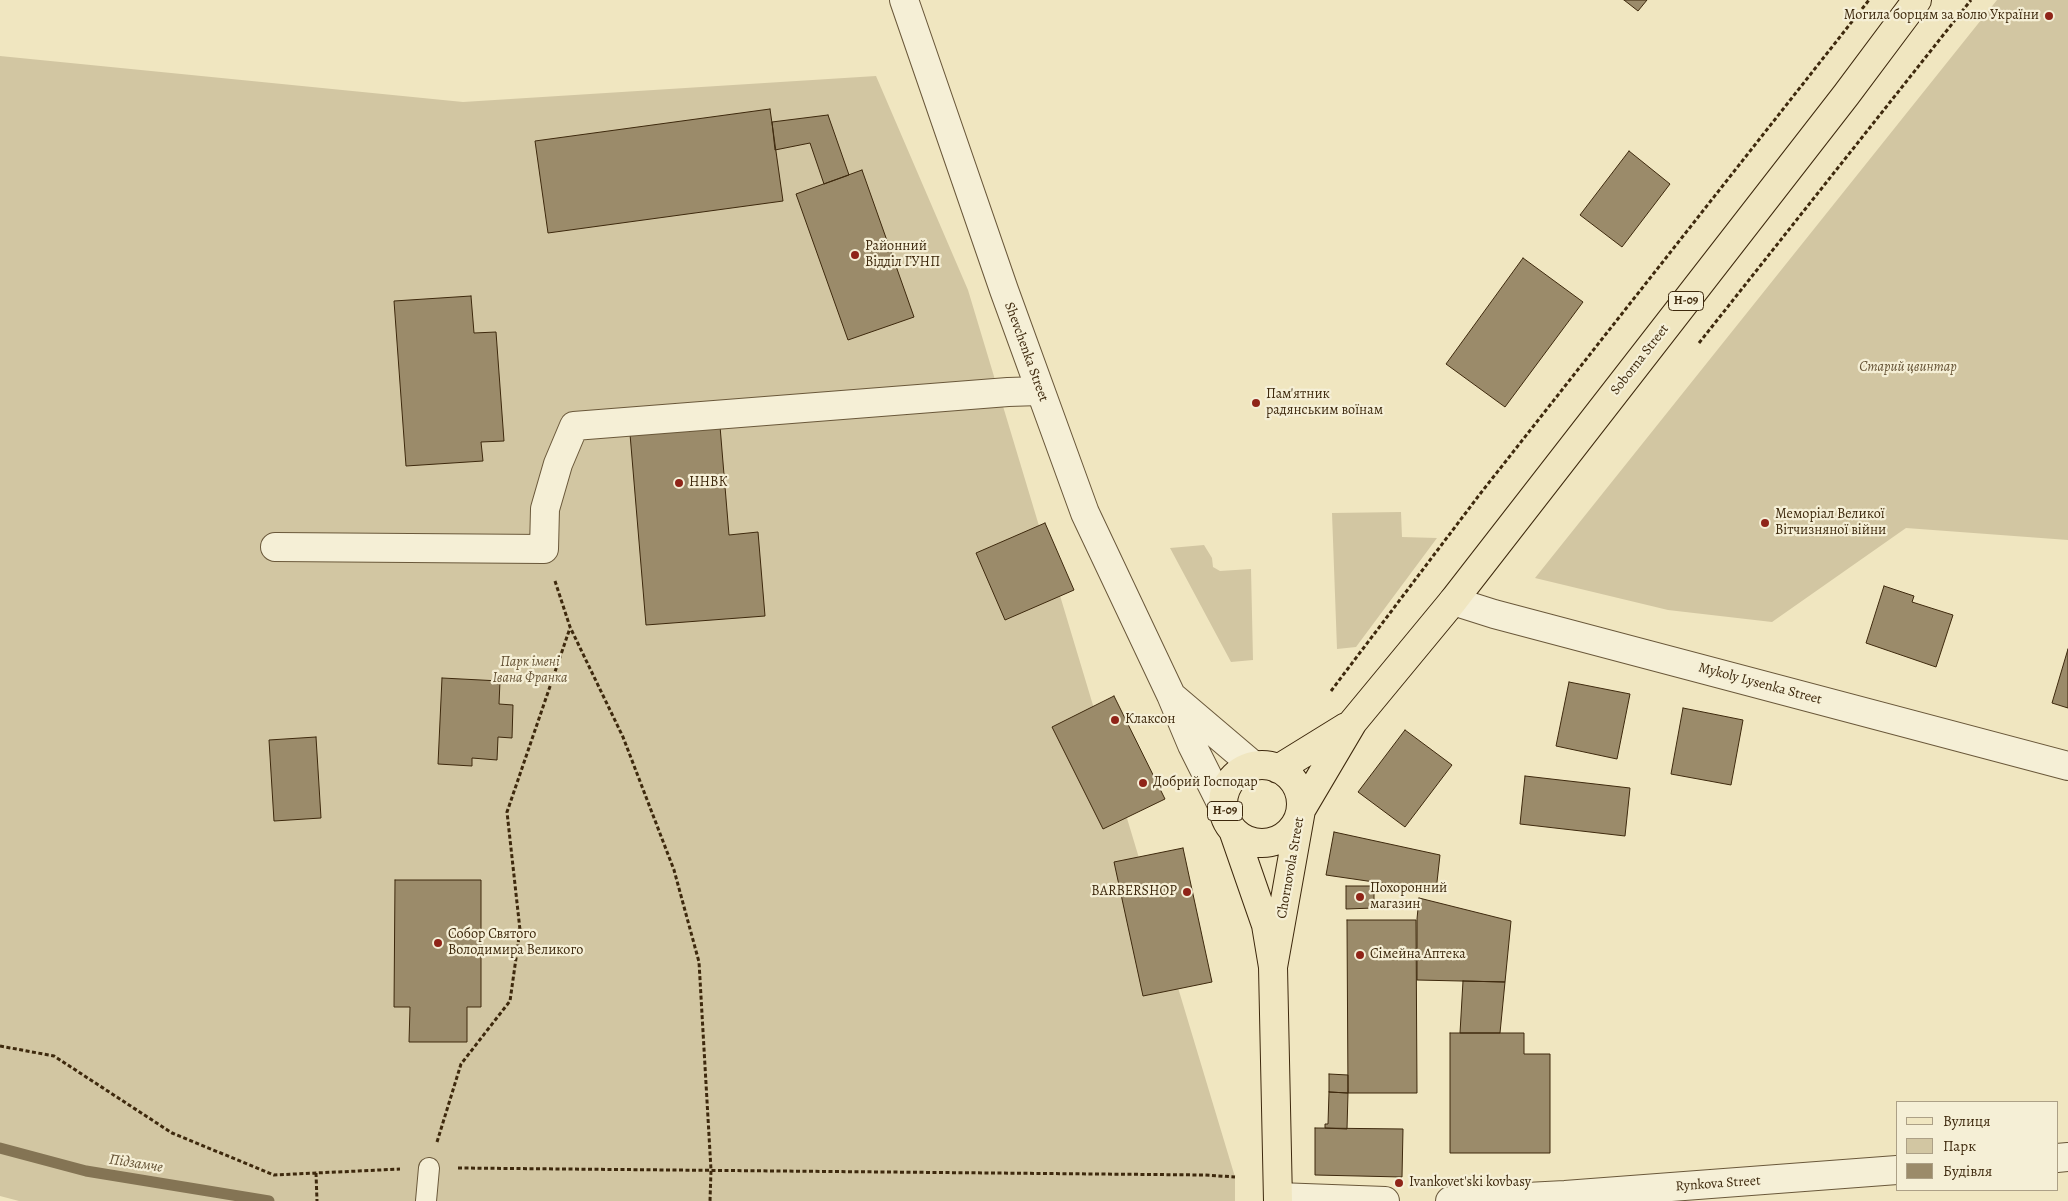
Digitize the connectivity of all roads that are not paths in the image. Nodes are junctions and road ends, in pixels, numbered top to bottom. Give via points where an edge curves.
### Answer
1 (904, 0) edge
2 (1916, 0) edge
3 (1040, 391) junction
4 (275, 547) dead end
5 (1453, 601) junction
6 (1171, 695) junction
7 (1353, 722) junction
8 (2068, 766) edge
9 (1266, 767) junction
10 (1301, 810) junction
11 (1228, 818) junction
12 (1273, 967) junction
13 (429, 1168) road end
14 (1896, 1170) edge
15 (1278, 1199) edge
16 (426, 1201) edge
17 (1384, 1201) edge
18 (1450, 1201) edge

1 - 3 street, Shevchenka Street
2 - 5 main road, Soborna Street / Н-09 via 1846,95
3 - 4 street via 574,426 558,464 546,509 544,549
3 - 6 street, Shevchenka Street via 1084,513
5 - 7 main road, Chornovola Street / Н-09
5 - 8 street, Mykoly Lysenka Street
6 - 9 street, Shevchenka Street
6 - 11 street, Shevchenka Street
7 - 9 main road, Chornovola Street / Н-09 via 1308,752
7 - 10 main road, Chornovola Street / Н-09
9 - 10 main road, Н-09 via 1288,776 1301,797
9 - 11 main road, Н-09 via 1244,770 1235,776 1224,796
10 - 11 main road, Н-09 via 1290,832 1267,843 1254,843 1242,838
10 - 12 main road, Chornovola Street / Н-09
11 - 12 main road, Chornovola Street / Н-09 via 1266,926
12 - 15 main road, Chornovola Street / Н-09
13 - 16 lane
14 - 18 street, Rynkova Street via 1564,1196
15 - 17 street

